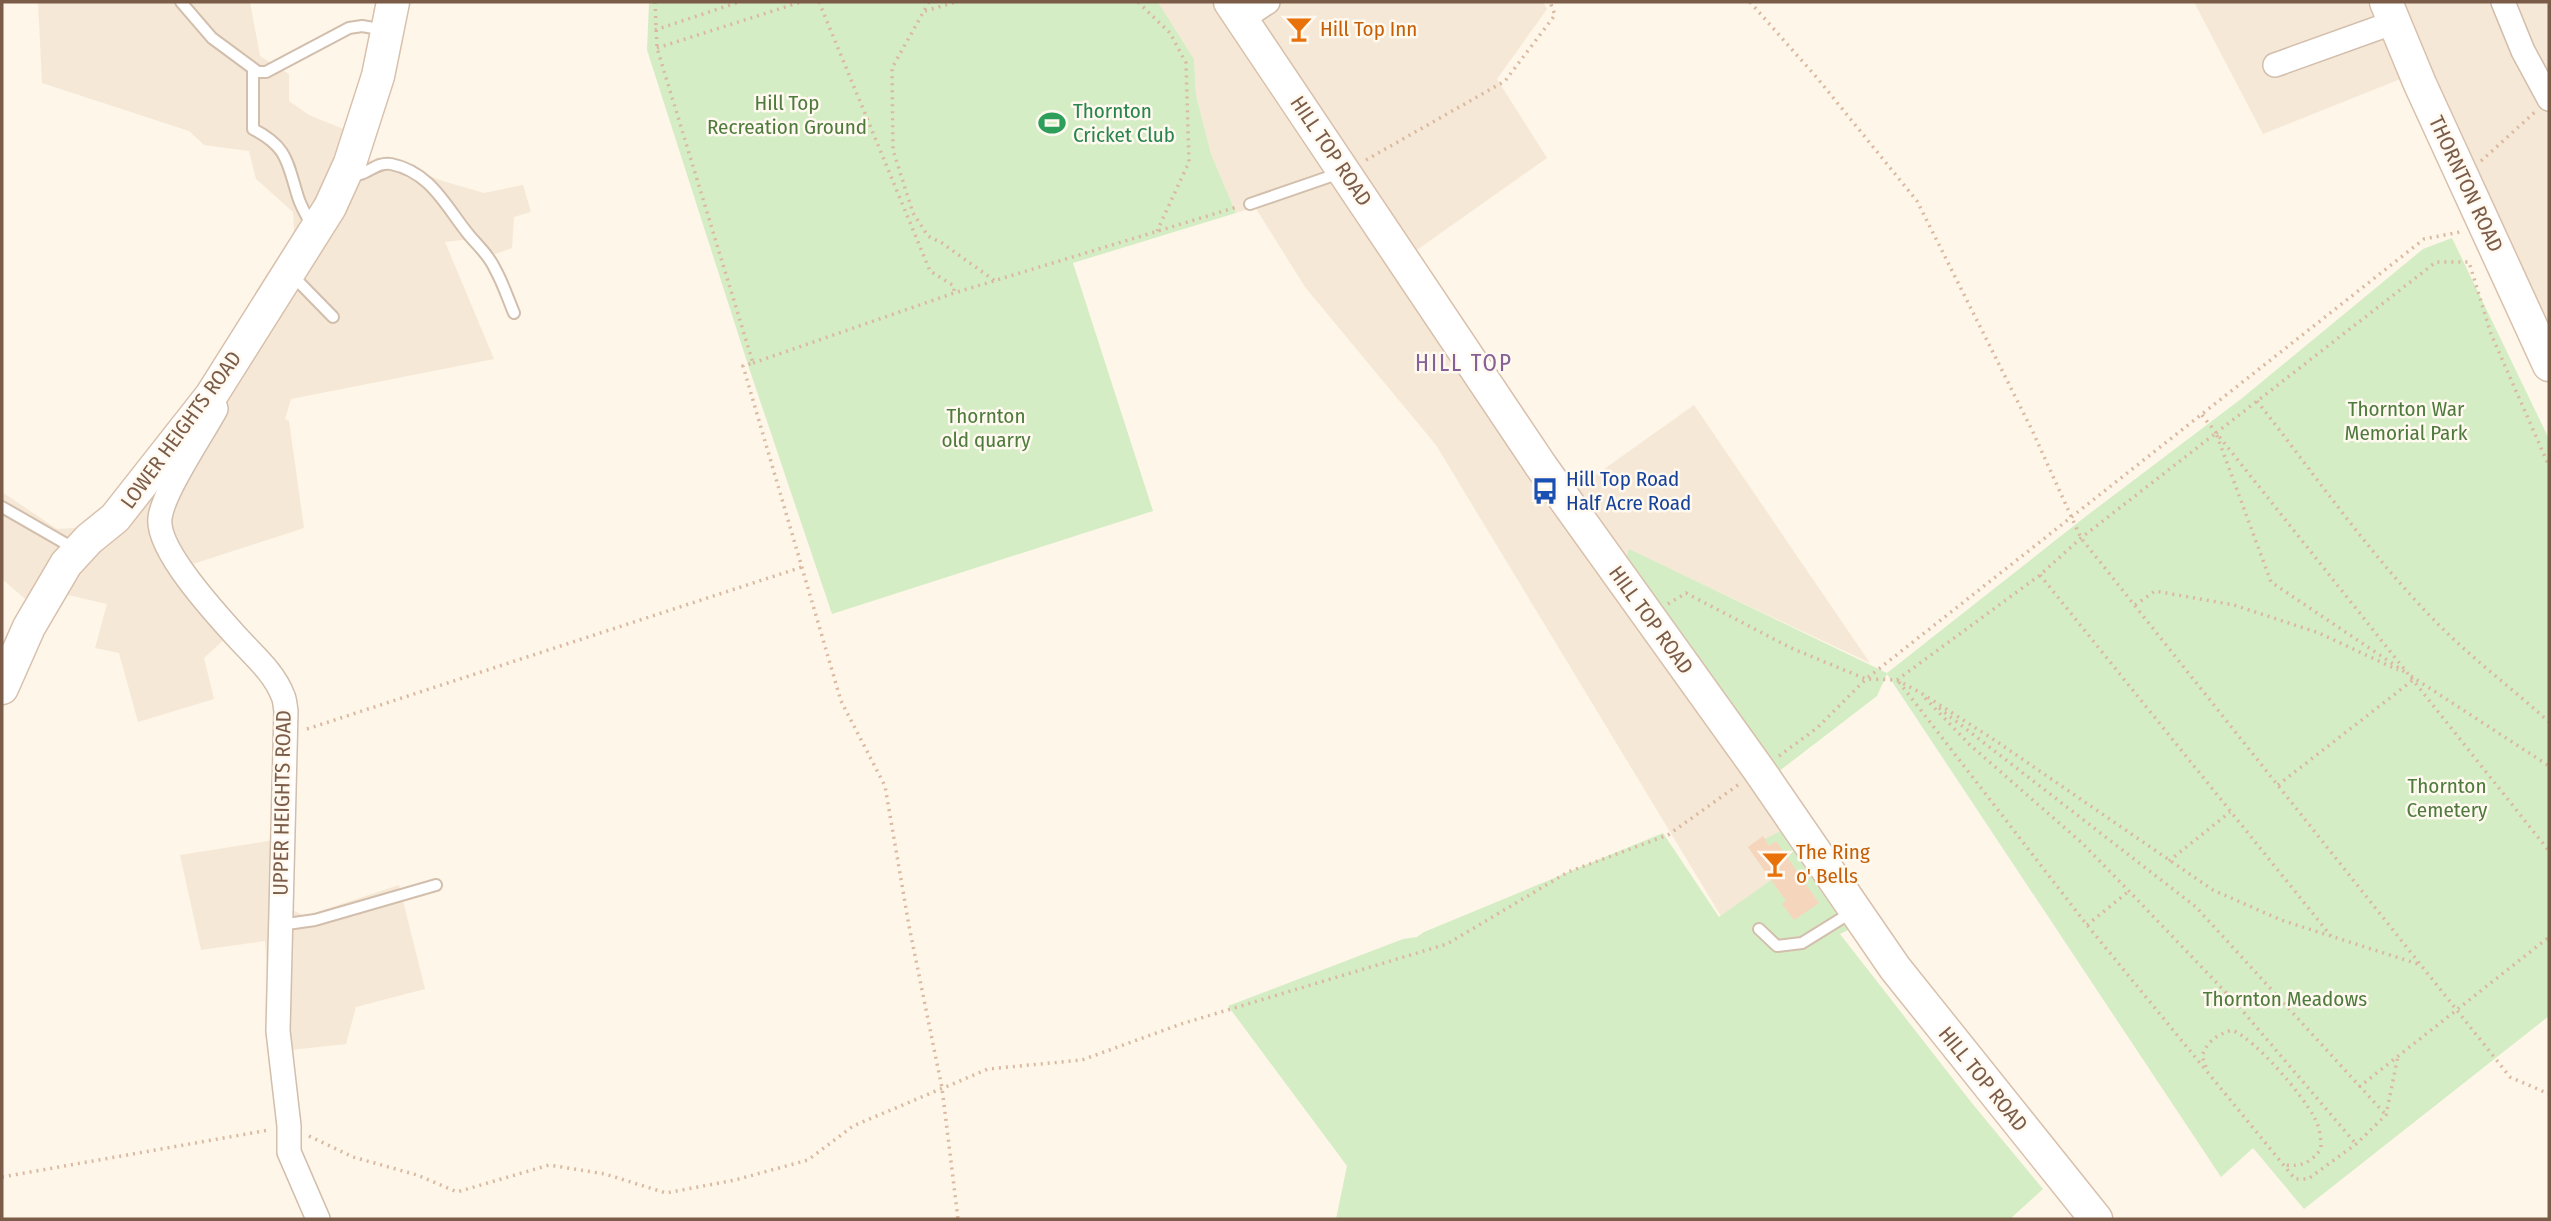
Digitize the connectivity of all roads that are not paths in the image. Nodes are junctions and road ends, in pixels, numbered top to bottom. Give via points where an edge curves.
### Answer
1 (181, 2) edge
2 (1268, 2) edge
3 (2504, 2) edge
4 (1236, 10) edge
5 (2390, 12) edge
6 (390, 16) edge
7 (2275, 65) dead end
8 (253, 70) junction
9 (2549, 99) edge
10 (347, 168) junction
11 (1346, 171) junction
12 (1250, 204) road end
13 (315, 232) junction
14 (289, 272) junction
15 (514, 313) dead end
16 (333, 317) dead end
17 (2549, 365) edge
18 (211, 396) junction
19 (2, 507) edge
20 (78, 551) junction
21 (2, 688) edge
22 (436, 885) dead end
23 (1854, 911) junction
24 (280, 925) junction
25 (1759, 929) dead end
26 (318, 1219) edge
27 (2096, 1219) edge

1 - 8 lane via 212,38
2 - 4 street
3 - 9 street
4 - 11 street, HILL TOP ROAD
5 - 7 street
5 - 17 street, THORNTON ROAD
6 - 8 lane via 349,28 266,72
6 - 10 street, LOWER HEIGHTS ROAD via 378,76
8 - 13 lane via 253,129 270,138 289,163 298,197
10 - 13 street, LOWER HEIGHTS ROAD
10 - 15 lane via 358,176 375,166 392,164 433,186 488,257
11 - 12 lane
11 - 23 street, HILL TOP ROAD via 1541,466
13 - 14 street, LOWER HEIGHTS ROAD
14 - 16 lane
14 - 18 street, LOWER HEIGHTS ROAD
18 - 20 street, LOWER HEIGHTS ROAD via 115,518
18 - 24 street, UPPER HEIGHTS ROAD via 216,409 168,495 160,519 162,537 176,563 271,674 283,696
19 - 20 lane
20 - 21 street, LOWER HEIGHTS ROAD via 29,627
22 - 24 lane via 315,920
23 - 25 lane via 1801,943 1777,946
23 - 27 street, HILL TOP ROAD
24 - 26 street, UPPER HEIGHTS ROAD via 278,1031 289,1152

